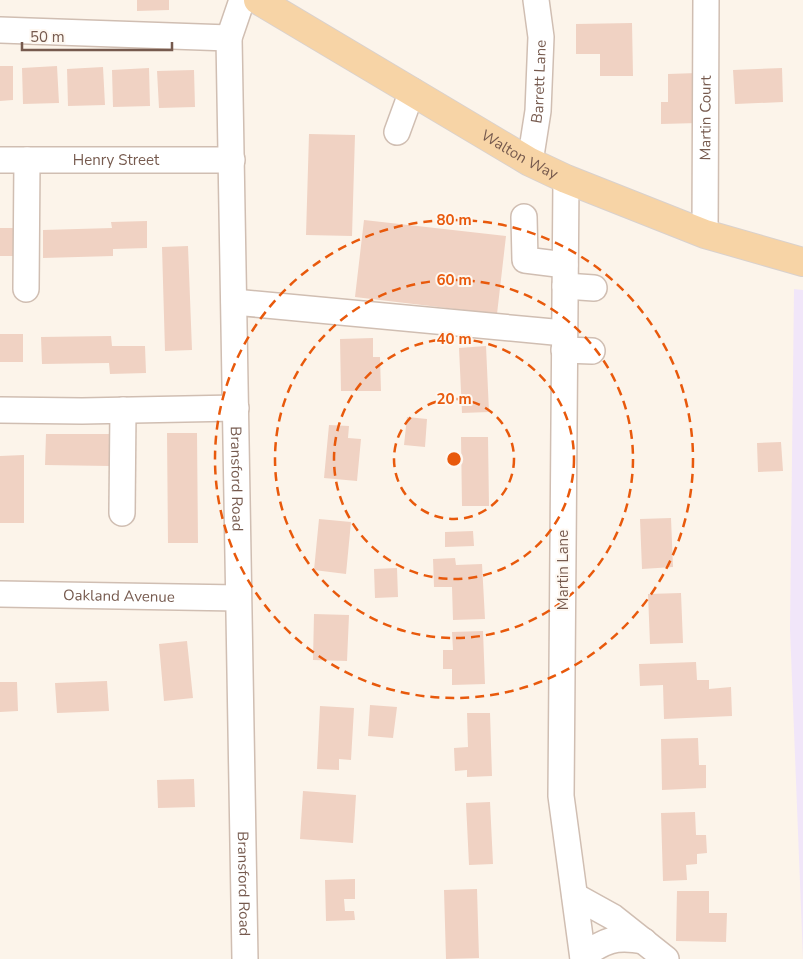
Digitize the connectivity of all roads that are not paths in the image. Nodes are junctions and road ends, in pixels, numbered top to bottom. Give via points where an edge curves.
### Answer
1 (242, 0) edge
2 (258, 0) edge
3 (536, 0) edge
4 (706, 0) edge
5 (0, 30) edge
6 (229, 38) junction
7 (412, 91) junction
8 (397, 132) dead end
9 (0, 160) edge
10 (27, 160) junction
11 (232, 160) junction
12 (530, 162) junction
13 (566, 179) junction
14 (524, 216) dead end
15 (705, 234) junction
16 (803, 262) edge
17 (565, 276) junction
18 (26, 288) dead end
19 (594, 288) dead end
20 (234, 302) junction
21 (564, 341) junction
22 (592, 351) dead end
23 (236, 408) junction
24 (0, 410) edge
25 (123, 410) junction
26 (122, 513) dead end
27 (0, 594) edge
28 (238, 598) junction
29 (575, 896) junction
30 (644, 941) junction
31 (583, 958) edge
32 (245, 959) edge
33 (666, 959) edge

1 - 6 street, Bransford Road
2 - 7 main road, Walton Way
3 - 12 street, Barrett Lane via 541,37 538,110
4 - 15 street, Martin Court
5 - 6 street
6 - 11 street, Bransford Road
7 - 8 street
7 - 12 main road, Walton Way
9 - 10 street, Henry Street
10 - 11 street, Henry Street
10 - 18 street
11 - 20 street, Bransford Road
12 - 13 main road, Walton Way
13 - 15 main road, Walton Way
13 - 17 street, Martin Lane
14 - 17 street via 525,260
15 - 16 main road, Walton Way
17 - 19 street
17 - 21 street, Martin Lane
20 - 21 street
20 - 23 street, Bransford Road
21 - 22 street
21 - 29 street, Martin Lane via 561,796
23 - 25 street
23 - 28 street, Bransford Road
24 - 25 street
25 - 26 street
27 - 28 street, Oakland Avenue
28 - 32 street, Bransford Road
29 - 30 street via 613,917
29 - 31 street, Martin Lane
30 - 31 street via 617,939 601,943
30 - 33 street

